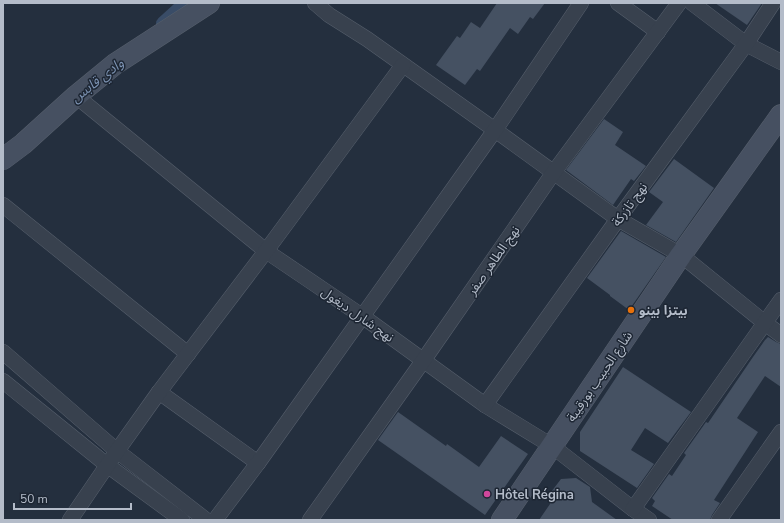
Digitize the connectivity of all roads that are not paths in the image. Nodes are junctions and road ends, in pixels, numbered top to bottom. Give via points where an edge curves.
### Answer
1 (209, 3) edge
2 (315, 3) edge
3 (581, 3) edge
4 (618, 3) edge
5 (679, 3) edge
6 (692, 3) edge
7 (773, 3) edge
8 (658, 32) junction
9 (746, 44) junction
10 (781, 62) edge
11 (403, 65) junction
12 (76, 96) junction
13 (781, 115) edge
14 (495, 130) junction
15 (3, 159) edge
16 (554, 172) junction
17 (3, 205) edge
18 (618, 219) junction
19 (266, 251) junction
20 (681, 255) junction
21 (781, 300) edge
22 (362, 316) junction
23 (765, 323) junction
24 (781, 335) edge
25 (3, 352) edge
26 (188, 354) junction
27 (423, 361) junction
28 (3, 381) edge
29 (159, 392) junction
30 (485, 405) junction
31 (781, 432) edge
32 (552, 446) junction
33 (117, 451) junction
34 (258, 462) junction
35 (107, 465) junction
36 (633, 509) junction
37 (70, 520) edge
38 (182, 520) edge
39 (206, 520) edge
40 (215, 520) edge
41 (310, 520) edge
42 (502, 520) edge
43 (649, 520) edge
44 (719, 520) edge

1 - 12 street via 115,64
2 - 11 street
3 - 14 street
4 - 8 street
5 - 8 street, نهج الطاهر صفر
6 - 9 street
7 - 9 street, نهج تازركة
8 - 16 street, نهج الطاهر صفر
9 - 10 street
9 - 18 street, نهج تازركة
11 - 14 street
11 - 19 street
12 - 15 street via 24,144
12 - 19 street, نهج شارل ديغول
13 - 20 street, شارع الحبيب بورقيبة
14 - 16 street
14 - 22 street
16 - 18 street
16 - 27 street, نهج الطاهر صفر
17 - 26 street
18 - 20 street
18 - 30 street, نهج تازركة
19 - 22 street, نهج شارل ديغول
19 - 26 street
20 - 23 street
20 - 32 street, شارع الحبيب بورقيبة
21 - 23 street
22 - 27 street, نهج شارل ديغول
22 - 34 street
23 - 24 street
23 - 36 street
25 - 33 street
26 - 29 street
27 - 30 street, نهج شارل ديغول
27 - 41 street, نهج الطاهر صفر
28 - 35 street
29 - 33 street
29 - 34 street
30 - 32 street, نهج شارل ديغول
31 - 44 street
32 - 36 street, نهج شارل ديغول
32 - 42 street, شارع الحبيب بورقيبة
33 - 35 street
33 - 39 street
34 - 40 street
35 - 37 street
35 - 38 street
36 - 43 street, نهج شارل ديغول

